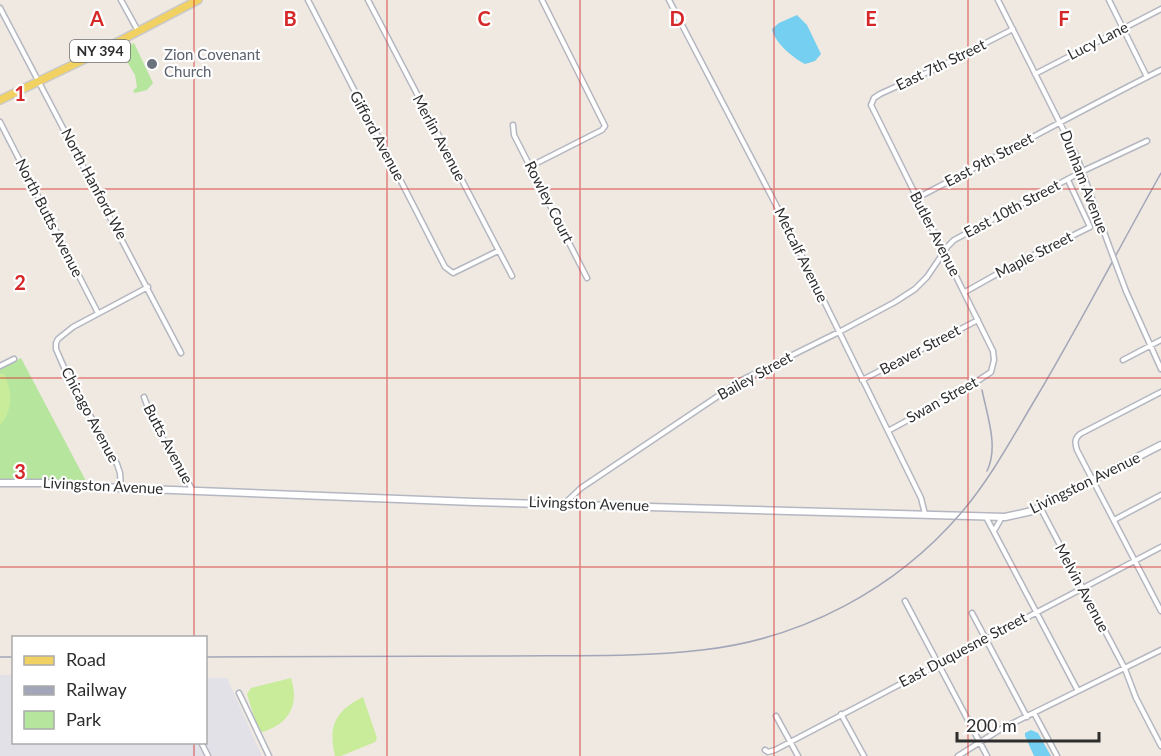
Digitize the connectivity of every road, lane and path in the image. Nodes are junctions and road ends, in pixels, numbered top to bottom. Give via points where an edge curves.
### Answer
1 (122, 0) edge
2 (198, 0) edge
3 (308, 0) edge
4 (368, 0) edge
5 (542, 0) edge
6 (669, 0) edge
7 (998, 0) edge
8 (1109, 0) edge
9 (0, 8) edge
10 (1161, 9) edge
11 (1013, 29) junction
12 (1123, 29) junction
13 (139, 32) junction
14 (1161, 70) edge
15 (1035, 74) junction
16 (1147, 77) junction
17 (39, 82) junction
18 (0, 100) edge
19 (872, 103) joint
20 (1060, 121) junction
21 (0, 122) edge
22 (513, 125) dead end
23 (1147, 141) dead end
24 (531, 166) junction
25 (1083, 171) junction
26 (1068, 180) junction
27 (917, 198) junction
28 (498, 251) junction
29 (944, 251) junction
30 (512, 276) dead end
31 (587, 278) dead end
32 (148, 287) junction
33 (965, 292) junction
34 (98, 313) junction
35 (978, 320) junction
36 (839, 332) junction
37 (1161, 340) edge
38 (1149, 346) junction
39 (181, 353) dead end
40 (14, 359) dead end
41 (1123, 360) dead end
42 (0, 366) edge
43 (994, 368) joint
44 (1161, 369) edge
45 (862, 380) junction
46 (1161, 392) edge
47 (144, 397) dead end
48 (888, 430) junction
49 (1161, 445) edge
50 (1092, 480) junction
51 (0, 483) edge
52 (121, 488) junction
53 (193, 491) junction
54 (1161, 495) edge
55 (564, 504) junction
56 (1040, 507) junction
57 (925, 515) junction
58 (986, 516) junction
59 (1002, 517) junction
60 (1114, 520) junction
61 (994, 532) junction
62 (1161, 547) edge
63 (1135, 561) junction
64 (1083, 587) junction
65 (1161, 597) edge
66 (1156, 600) junction
67 (905, 601) dead end
68 (1037, 611) junction
69 (1161, 611) edge
70 (972, 613) dead end
71 (986, 639) junction
72 (1161, 650) edge
73 (938, 664) junction
74 (1125, 669) junction
75 (1078, 692) junction
76 (239, 693) dead end
77 (1034, 713) junction
78 (841, 714) junction
79 (776, 716) dead end
80 (1027, 717) junction
81 (791, 742) junction
82 (980, 742) junction
83 (1161, 746) edge
84 (765, 750) dead end
85 (269, 756) edge
86 (798, 756) edge
87 (864, 756) edge
88 (958, 756) edge
89 (987, 756) edge
90 (1057, 756) edge

1 - 13 street
2 - 13 main road, NY 394
3 - 28 street, Gifford Avenue via 449,271 453,273
4 - 28 street, Merlin Avenue
5 - 24 street via 605,126
6 - 36 street, Metcalf Avenue
7 - 11 street, Dunham Avenue
8 - 12 street
9 - 17 street, North Hanford We
10 - 12 street, Lucy Lane
11 - 15 street, Dunham Avenue
11 - 19 street, East 7th Street via 880,94
12 - 15 street, Lucy Lane
12 - 16 street
13 - 17 main road, NY 394
14 - 16 street, East 9th Street
15 - 20 street, Dunham Avenue
16 - 20 street, East 9th Street
17 - 18 main road, NY 394
17 - 32 street, North Hanford We
19 - 27 street, Butler Avenue
20 - 25 street, Dunham Avenue
20 - 27 street, East 9th Street
21 - 34 street, North Butts Avenue
22 - 24 street, Rowley Court via 514,135
23 - 25 street, East 10th Street
24 - 31 street, Rowley Court
25 - 26 street, East 10th Street
25 - 38 street, Dunham Avenue, bridge
26 - 29 street, East 10th Street via 954,240
26 - 33 street, Maple Street via 1090,226
27 - 29 street, Butler Avenue
28 - 30 street, Merlin Avenue
29 - 33 street, Butler Avenue
29 - 36 street, Bailey Street via 915,289
32 - 34 street
32 - 39 street, North Hanford We
33 - 35 street, Butler Avenue
34 - 52 street, Chicago Avenue via 65,332 56,349 117,464
35 - 43 street, Butler Avenue via 993,351
35 - 45 street, Beaver Street
36 - 45 street, Metcalf Avenue
36 - 55 street, Bailey Street via 742,380 581,488
37 - 38 street
38 - 41 street
38 - 44 street, Dunham Avenue
40 - 42 street
43 - 48 street, Swan Street via 970,386
45 - 48 street, Metcalf Avenue
46 - 50 street via 1076,438
47 - 53 street, Butts Avenue via 153,421
48 - 57 street, Metcalf Avenue via 921,498
49 - 50 street, Livingston Avenue
50 - 56 street, Livingston Avenue
50 - 60 street
51 - 52 street, Livingston Avenue
52 - 53 street, Livingston Avenue
53 - 55 street, Livingston Avenue
54 - 60 street
55 - 57 street, Livingston Avenue
56 - 59 street, Livingston Avenue
56 - 64 street, Melvin Avenue
57 - 58 street, Livingston Avenue
58 - 59 street, Livingston Avenue
58 - 61 street
59 - 61 street
60 - 63 street
61 - 68 street
62 - 63 street, East Duquesne Street
63 - 64 street, East Duquesne Street
63 - 66 street
64 - 68 street, East Duquesne Street
64 - 74 street, Melvin Avenue
65 - 66 street
66 - 69 street
67 - 73 street
68 - 71 street, East Duquesne Street
68 - 75 street
70 - 71 street
71 - 73 street, East Duquesne Street
71 - 80 street
72 - 74 street
73 - 78 street, East Duquesne Street
73 - 82 street
74 - 75 street
74 - 83 street, Melvin Avenue
75 - 77 street
76 - 85 street
77 - 80 street
77 - 90 street
78 - 81 street, East Duquesne Street
78 - 87 street
79 - 81 street
80 - 82 street
81 - 84 street, East Duquesne Street via 771,752
81 - 86 street
82 - 88 street
82 - 89 street

